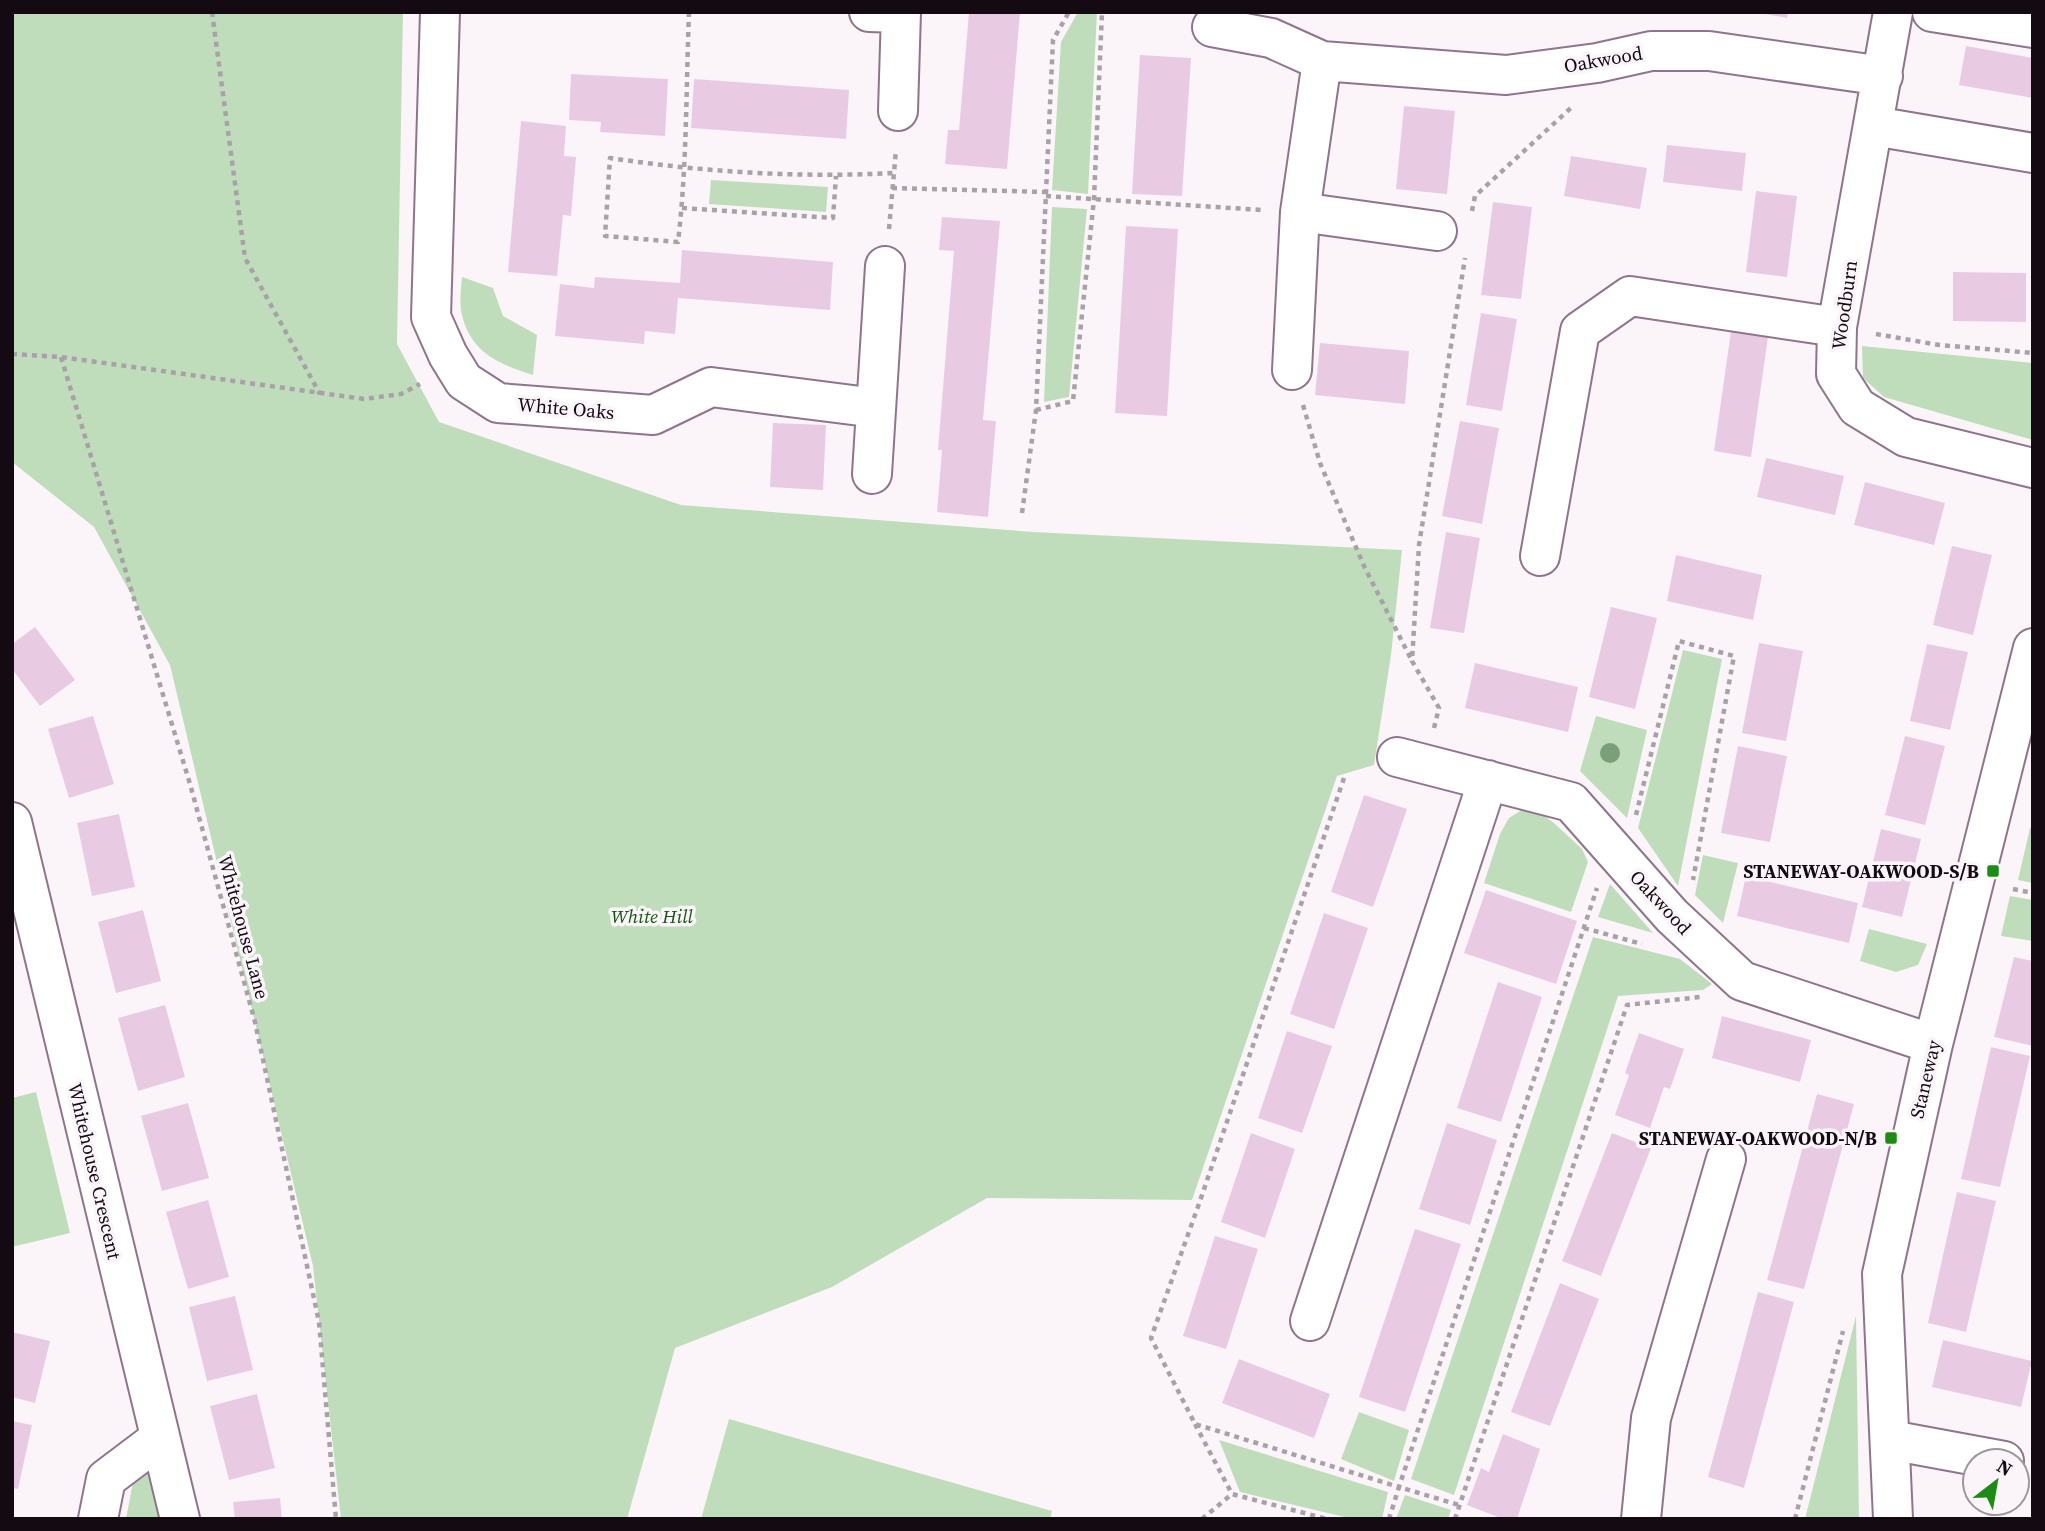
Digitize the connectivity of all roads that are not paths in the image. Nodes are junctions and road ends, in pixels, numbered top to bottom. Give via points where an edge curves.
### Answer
1 (440, 12) edge
2 (1893, 12) edge
3 (1932, 12) edge
4 (890, 13) edge
5 (1212, 27) dead end
6 (2033, 28) edge
7 (1322, 61) junction
8 (1883, 76) junction
9 (898, 111) road end
10 (1874, 126) junction
11 (2033, 153) edge
12 (1300, 212) junction
13 (1458, 235) road end
14 (885, 266) road end
15 (1837, 327) junction
16 (1292, 370) road end
17 (876, 408) junction
18 (2033, 468) edge
19 (872, 474) dead end
20 (1540, 555) dead end
21 (2032, 658) edge
22 (1411, 760) road end
23 (1488, 780) junction
24 (12, 822) edge
25 (1933, 1044) junction
26 (1726, 1159) dead end
27 (1310, 1321) dead end
28 (159, 1439) junction
29 (1890, 1440) junction
30 (1961, 1453) edge
31 (99, 1519) edge
32 (180, 1519) edge
33 (1641, 1519) edge
34 (1893, 1519) edge

1 - 17 street, White Oaks via 431,317 464,381 498,403 653,415 711,387
2 - 8 street, Woodburn
3 - 6 street
4 - 9 street
5 - 7 street, Oakwood via 1271,38
7 - 8 street, Oakwood via 1506,75 1651,51 1709,51
7 - 12 street
8 - 10 street, Woodburn
10 - 11 street
10 - 15 street, Woodburn
12 - 13 street
12 - 16 street
14 - 17 street
15 - 18 street, Woodburn via 1836,374 1857,407 1906,437
15 - 20 street via 1630,296 1580,331
17 - 19 street
21 - 25 street, Staneway
22 - 23 street, Oakwood
23 - 25 street, Oakwood via 1571,802 1684,927 1742,981
23 - 27 street
24 - 28 street, Whitehouse Crescent
25 - 29 street, Staneway via 1882,1274
26 - 33 street via 1651,1418
28 - 31 street via 106,1479
28 - 32 street, Whitehouse Crescent
29 - 30 street
29 - 34 street, Staneway

